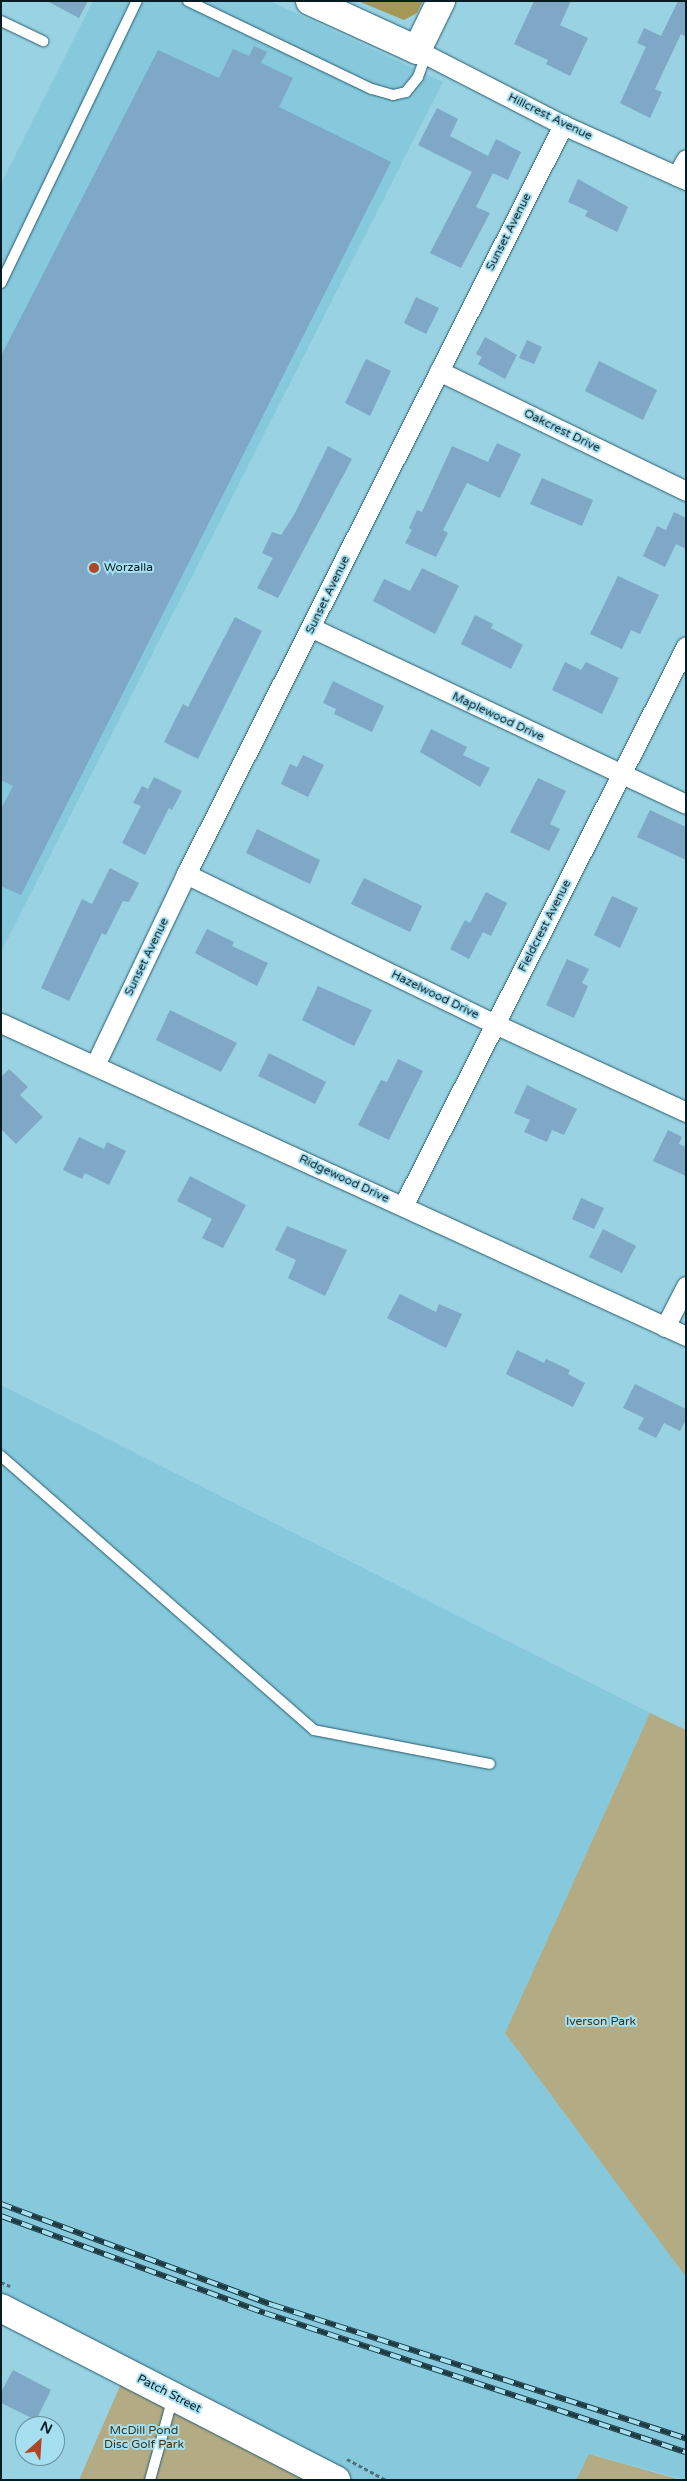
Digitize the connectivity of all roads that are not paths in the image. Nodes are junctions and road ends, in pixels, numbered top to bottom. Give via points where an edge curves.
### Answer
1 (137, 1) edge
2 (188, 1) edge
3 (310, 1) edge
4 (441, 1) edge
5 (1, 21) edge
6 (43, 41) dead end
7 (422, 52) junction
8 (563, 125) junction
9 (686, 159) edge
10 (681, 178) edge
11 (1, 283) edge
12 (439, 371) junction
13 (686, 491) edge
14 (312, 628) junction
15 (686, 646) edge
16 (621, 775) junction
17 (686, 804) edge
18 (186, 874) junction
19 (1, 1023) edge
20 (495, 1024) junction
21 (94, 1065) junction
22 (686, 1112) edge
23 (403, 1206) junction
24 (686, 1286) edge
25 (665, 1327) junction
26 (686, 1336) edge
27 (1, 1456) edge
28 (490, 1764) dead end
29 (1, 2308) edge
30 (173, 2396) junction
31 (150, 2480) edge
32 (336, 2480) edge

1 - 11 lane
2 - 7 lane via 372,89 393,95 406,92 418,77
3 - 7 street
4 - 7 street
5 - 6 lane
7 - 8 street, Hillcrest Avenue
8 - 10 street, Hillcrest Avenue
8 - 12 street, Sunset Avenue
9 - 10 street
12 - 13 street, Oakcrest Drive
12 - 14 street, Sunset Avenue
14 - 16 street, Maplewood Drive
14 - 18 street, Sunset Avenue
15 - 16 street, Fieldcrest Avenue
16 - 17 street, Maplewood Drive
16 - 20 street, Fieldcrest Avenue
18 - 20 street, Hazelwood Drive
18 - 21 street, Sunset Avenue
19 - 21 street, Ridgewood Drive
20 - 22 street, Hazelwood Drive
20 - 23 street, Fieldcrest Avenue
21 - 23 street, Ridgewood Drive
23 - 25 street, Ridgewood Drive
24 - 25 street
25 - 26 street, Ridgewood Drive
27 - 28 lane via 314,1730
29 - 30 street, Patch Street
30 - 31 lane
30 - 32 street, Patch Street

